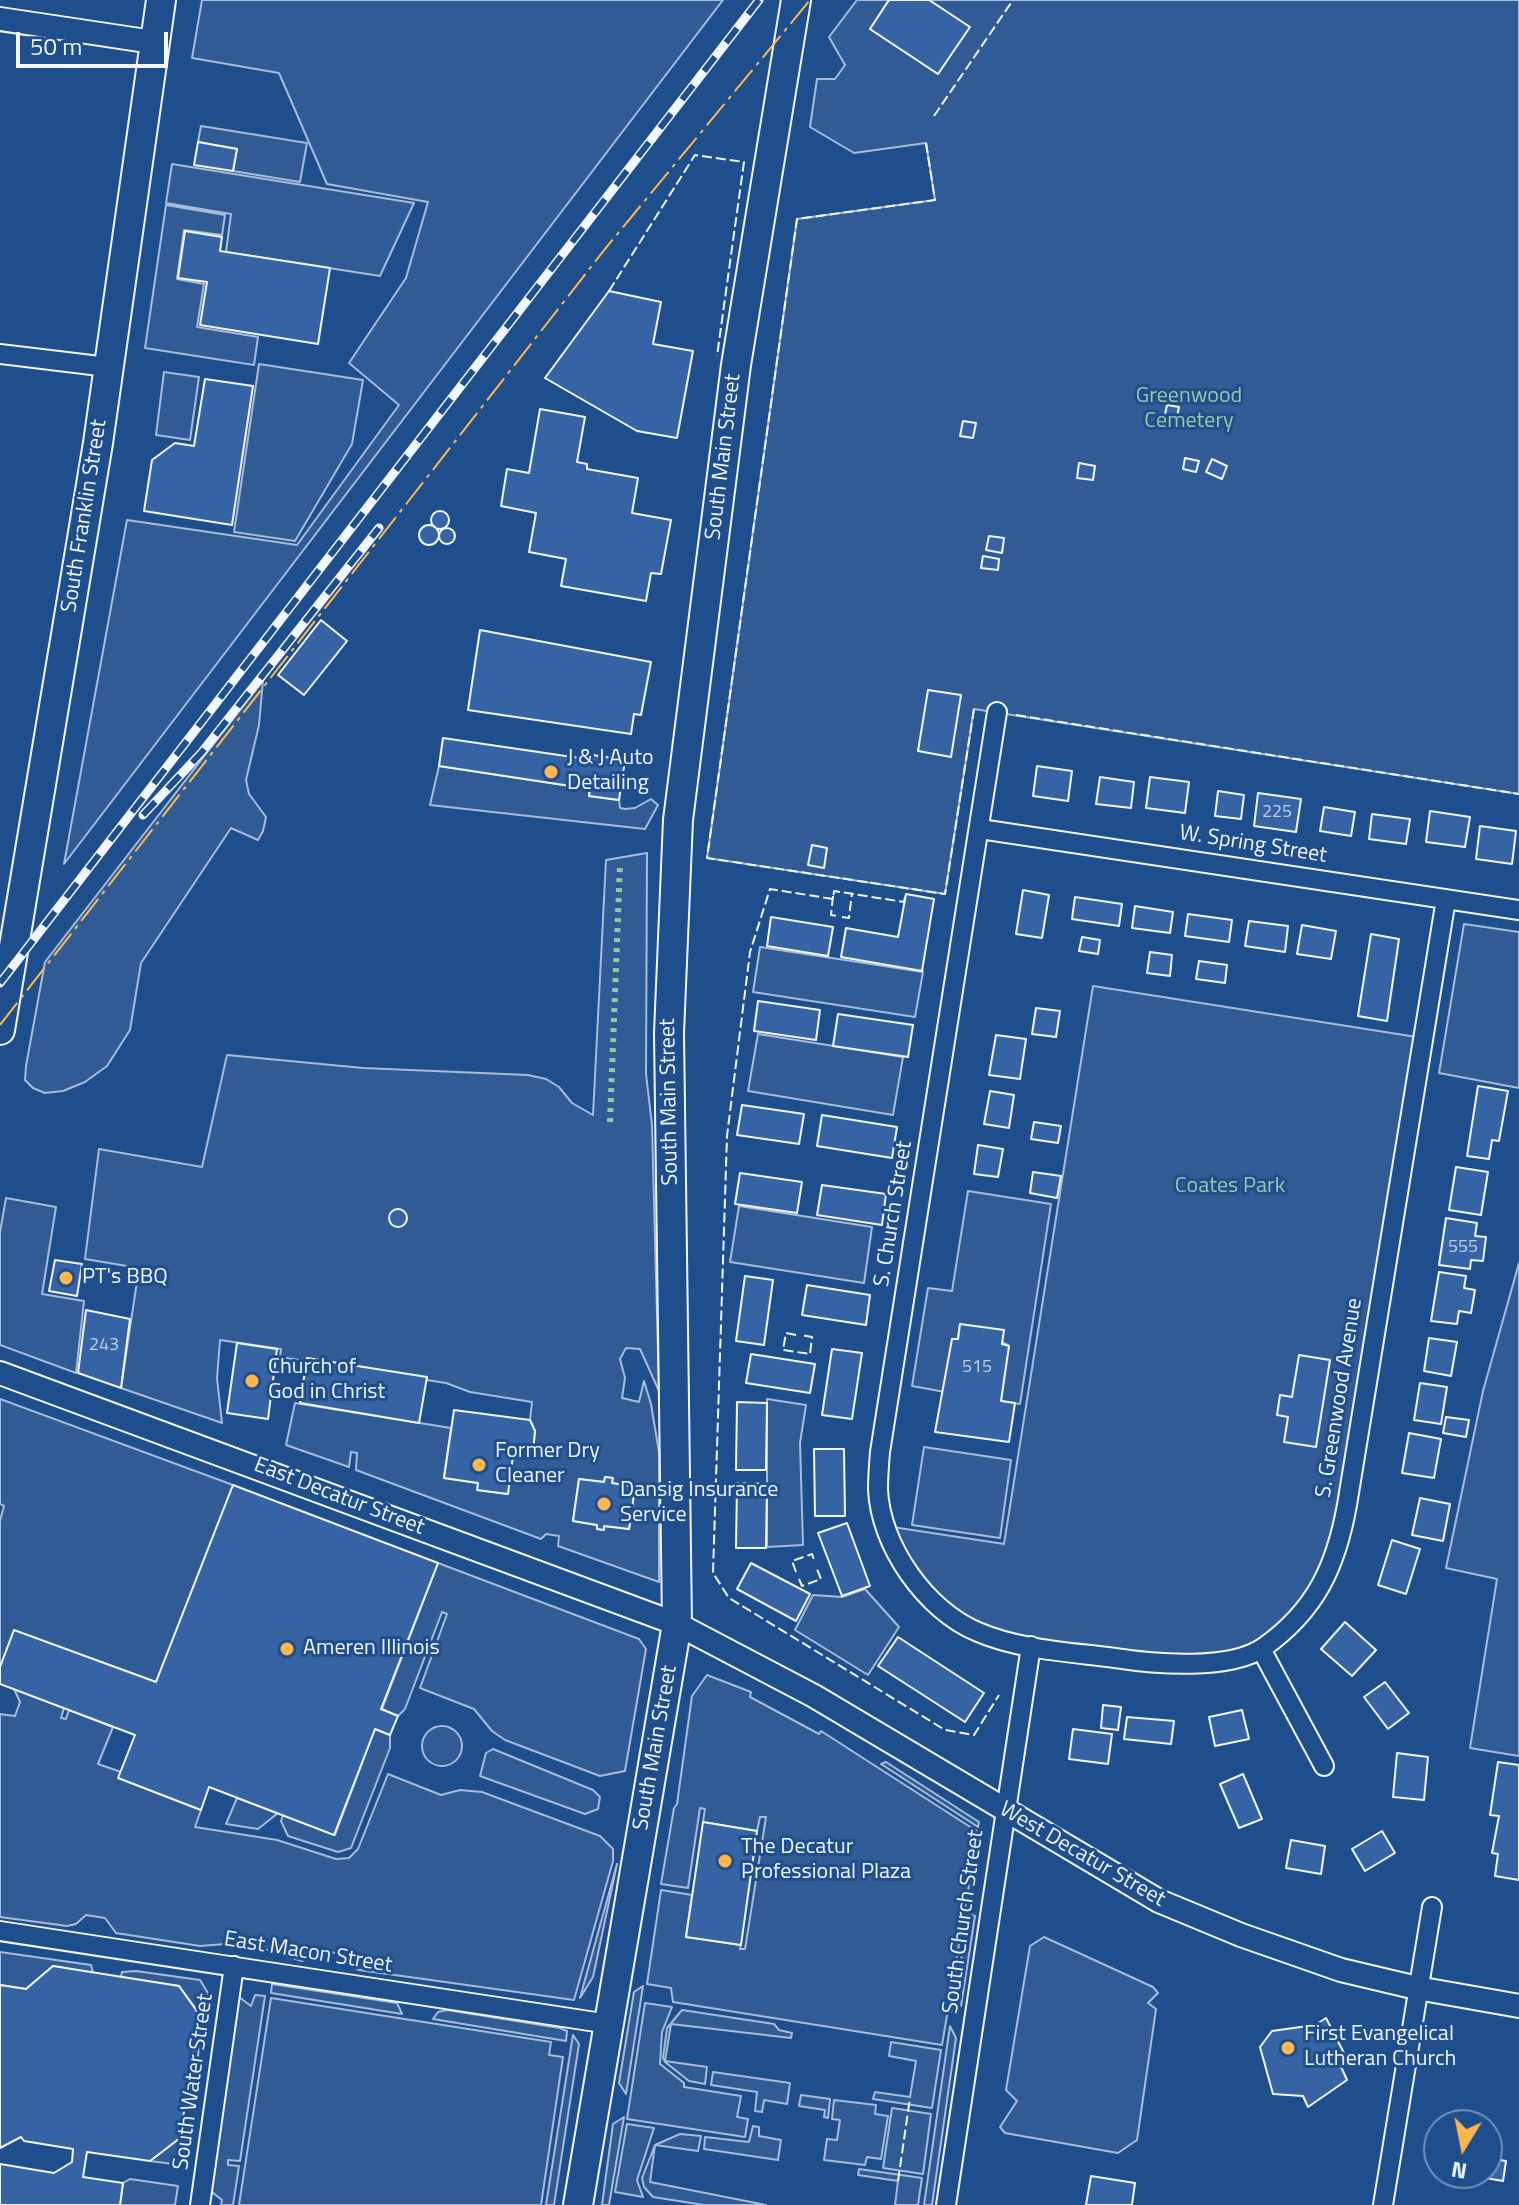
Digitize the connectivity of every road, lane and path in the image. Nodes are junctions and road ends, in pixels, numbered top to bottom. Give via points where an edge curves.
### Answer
1 (161, 0) edge
2 (796, 0) edge
3 (0, 19) edge
4 (153, 42) junction
5 (0, 354) edge
6 (108, 367) junction
7 (997, 712) dead end
8 (980, 829) junction
9 (1446, 899) junction
10 (1519, 910) edge
11 (0, 1030) edge
12 (0, 1373) edge
13 (677, 1624) junction
14 (1031, 1646) junction
15 (1261, 1649) junction
16 (1324, 1766) dead end
17 (1005, 1811) junction
18 (1432, 1907) dead end
19 (0, 1931) edge
20 (234, 1966) junction
21 (1417, 1988) junction
22 (1519, 2006) edge
23 (609, 2024) junction
24 (200, 2205) edge
25 (578, 2205) edge
26 (946, 2205) edge
27 (1383, 2205) edge

1 - 4 main road, South Franklin Street
2 - 13 main road, South Main Street via 736,365 678,820 669,1033
3 - 4 street
4 - 6 main road, South Franklin Street
5 - 6 street
6 - 11 main road, South Franklin Street
7 - 8 street, S. Church Street
8 - 9 street, W. Spring Street
8 - 14 street, S. Church Street via 878,1491 902,1562 924,1591 975,1632
9 - 10 street, W. Spring Street
9 - 15 street, S. Greenwood Avenue via 1340,1543 1330,1573 1307,1606
12 - 13 street, East Decatur Street
13 - 17 street, West Decatur Street via 814,1696
13 - 23 main road, South Main Street
14 - 15 street via 1192,1665
14 - 17 street, South Church Street
15 - 16 street
17 - 21 street, West Decatur Street via 1159,1901 1327,1965
17 - 26 street, South Church Street
18 - 21 street
19 - 20 street, East Macon Street
20 - 23 street, East Macon Street
20 - 24 street, South Water Street
21 - 22 street, West Decatur Street
21 - 27 street
23 - 25 main road, South Main Street

